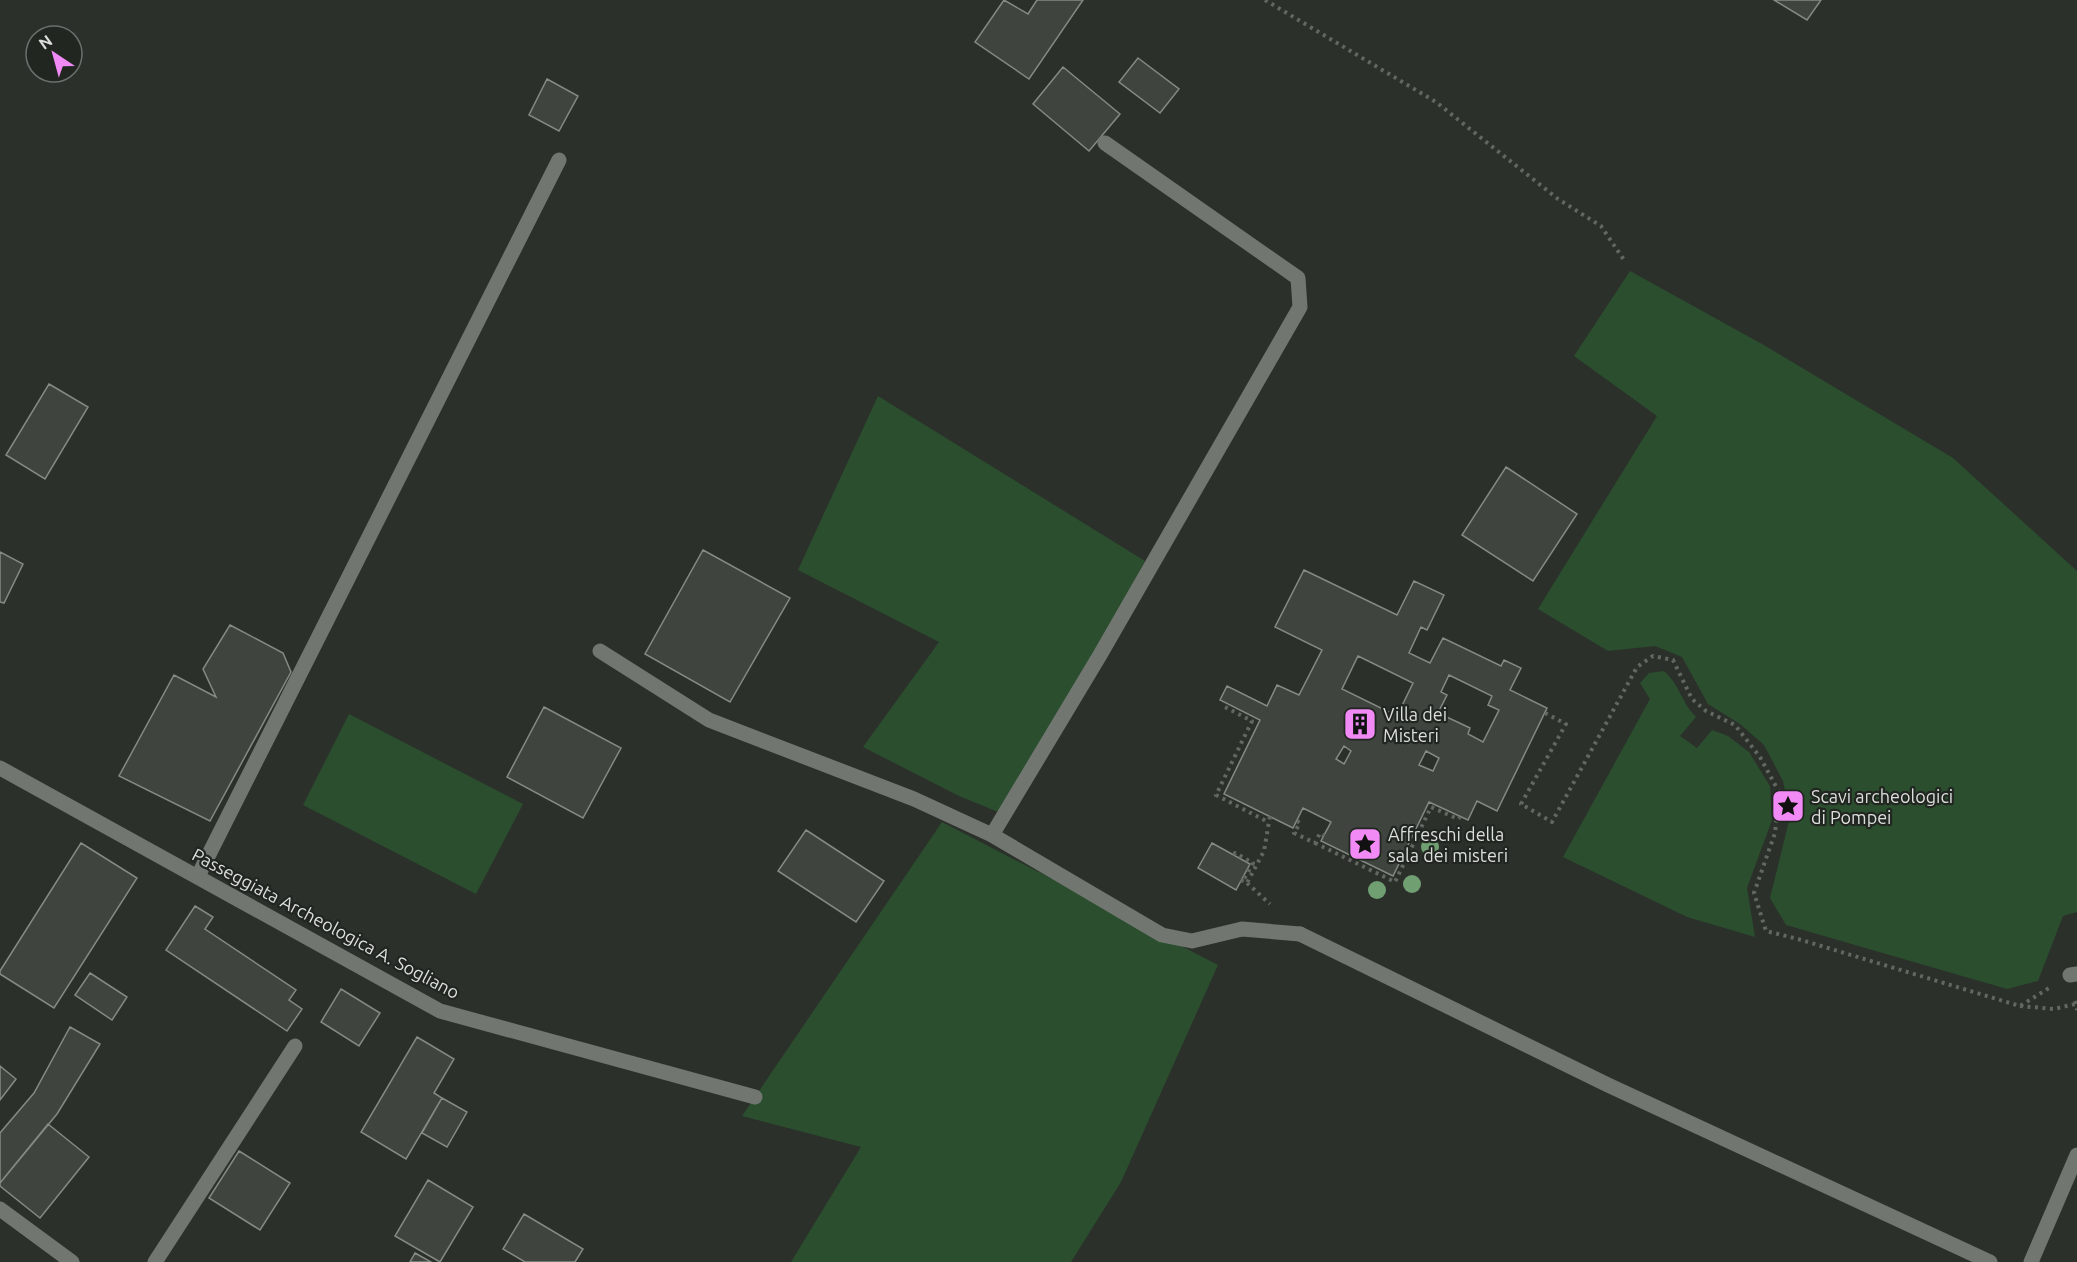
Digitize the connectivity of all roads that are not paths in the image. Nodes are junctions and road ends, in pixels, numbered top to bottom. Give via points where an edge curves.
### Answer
1 (1105, 143) dead end
2 (559, 160) dead end
3 (600, 651) dead end
4 (0, 768) edge
5 (992, 835) junction
6 (198, 876) junction
7 (295, 1046) dead end
8 (755, 1097) dead end
9 (2077, 1155) edge
10 (0, 1209) edge
11 (72, 1262) edge
12 (155, 1262) edge
13 (1990, 1262) edge
14 (2031, 1262) edge

1 - 5 street via 1298,278 1300,307
2 - 6 street
3 - 5 street via 709,720 914,798
4 - 6 street, Passeggiata Archeologica A. Sogliano
5 - 13 street via 1162,934 1192,941 1242,929 1300,934 1608,1085
6 - 8 street, Passeggiata Archeologica A. Sogliano via 440,1011
7 - 12 street
9 - 14 street
10 - 11 street

